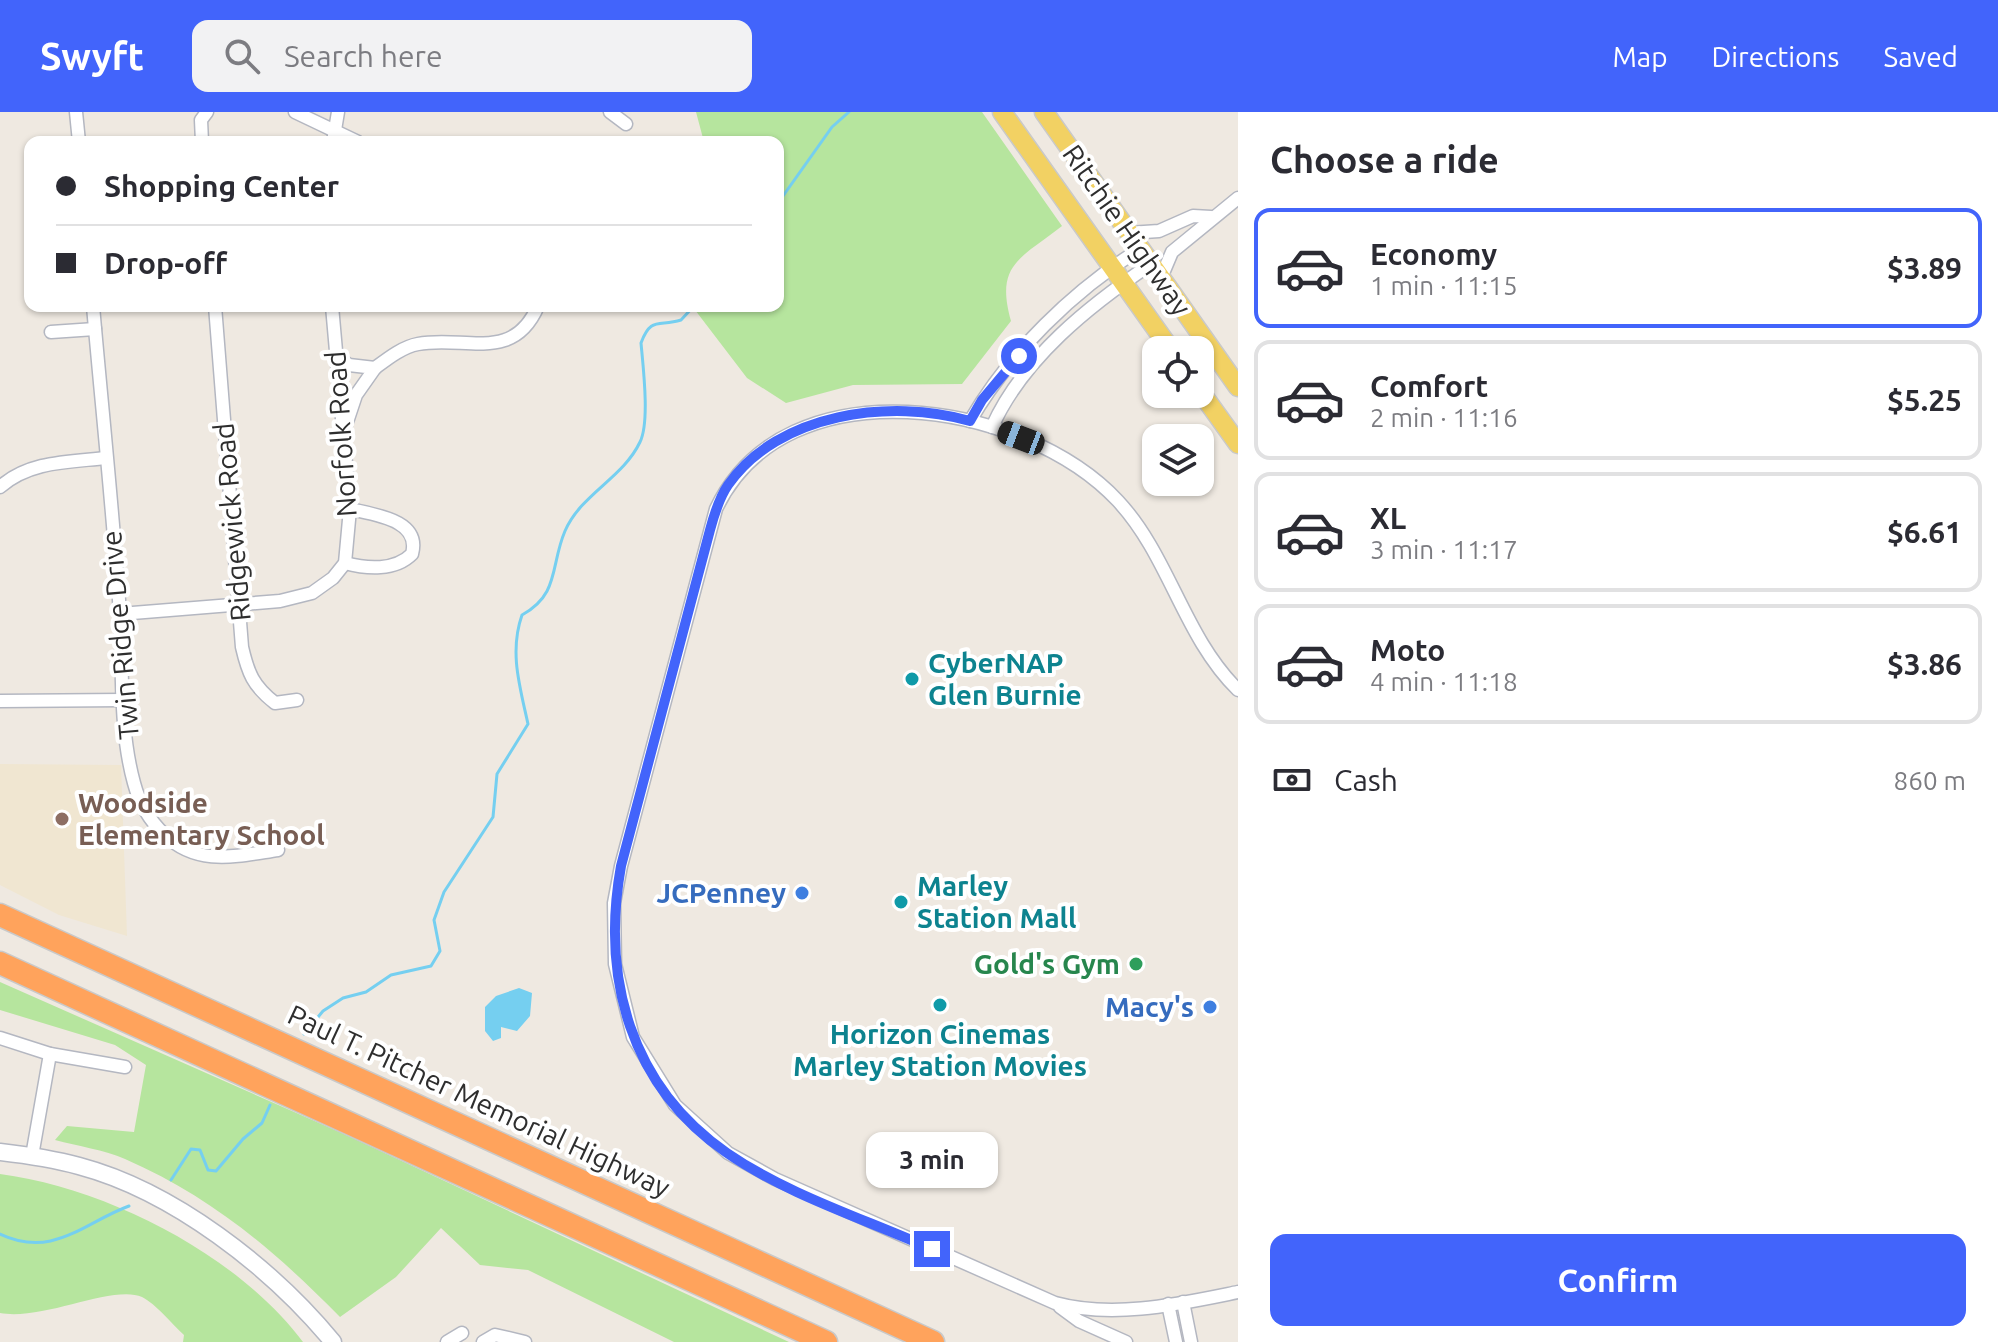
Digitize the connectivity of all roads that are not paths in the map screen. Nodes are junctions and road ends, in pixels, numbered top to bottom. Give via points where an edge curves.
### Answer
1 (76, 112) edge
2 (207, 112) edge
3 (295, 112) edge
4 (338, 112) edge
5 (610, 112) edge
6 (1002, 112) edge
7 (1044, 112) edge
8 (626, 124) dead end
9 (78, 136) edge
10 (202, 136) edge
11 (332, 136) edge
12 (334, 136) edge
13 (1238, 198) edge
14 (1211, 217) junction
15 (1129, 233) junction
16 (1151, 264) junction
17 (1112, 267) junction
18 (1123, 282) junction
19 (94, 312) edge
20 (215, 312) edge
21 (332, 312) edge
22 (534, 312) edge
23 (95, 329) junction
24 (51, 332) dead end
25 (1161, 336) edge
26 (335, 355) junction
27 (375, 368) junction
28 (1238, 387) edge
29 (1212, 408) edge
30 (970, 421) junction
31 (992, 427) junction
32 (342, 435) junction
33 (1238, 444) edge
34 (106, 458) junction
35 (0, 487) edge
36 (350, 509) junction
37 (345, 563) junction
38 (238, 605) junction
39 (120, 614) junction
40 (1238, 670) edge
41 (1226, 679) junction
42 (1238, 690) edge
43 (124, 700) junction
44 (297, 700) dead end
45 (0, 701) edge
46 (278, 850) dead end
47 (0, 915) edge
48 (0, 963) edge
49 (0, 1038) edge
50 (50, 1054) junction
51 (125, 1067) dead end
52 (0, 1152) edge
53 (32, 1156) junction
54 (1238, 1292) edge
55 (1183, 1302) junction
56 (1055, 1303) junction
57 (1168, 1304) junction
58 (462, 1333) dead end
59 (333, 1342) edge
60 (447, 1342) edge
61 (483, 1342) edge
62 (525, 1342) edge
63 (826, 1342) edge
64 (933, 1342) edge
65 (1126, 1342) edge
66 (1176, 1342) edge
67 (1191, 1342) edge

1 - 9 street
2 - 10 street via 201,120
3 - 11 street
4 - 12 street
5 - 8 street
6 - 17 main road, Ritchie Highway
7 - 15 main road, Ritchie Highway
13 - 14 street
14 - 15 street via 1193,216 1159,231
14 - 16 street via 1206,227
15 - 16 main road, Ritchie Highway
16 - 17 street
16 - 18 street
16 - 28 main road, Ritchie Highway
17 - 18 main road, Ritchie Highway
17 - 30 street via 1080,291 1036,337 990,389
18 - 25 main road, Ritchie Highway
18 - 31 street via 1049,349 1009,394
19 - 23 street, Twin Ridge Drive
20 - 38 street, Ridgewick Road
21 - 26 street, Norfolk Road
22 - 27 street via 505,342 415,344
23 - 24 street
23 - 34 street, Twin Ridge Drive
26 - 27 street via 349,365
26 - 32 street, Norfolk Road
27 - 32 street via 356,395
29 - 33 main road
30 - 31 street
30 - 56 street via 900,411 818,424 793,431 762,450 727,486 710,530 621,866 612,935 628,1023 645,1061 675,1105 711,1141 775,1179
31 - 41 street via 1073,463 1118,502 1151,547 1189,626
32 - 36 street, Norfolk Road
34 - 35 street via 41,465 12,476
34 - 39 street, Twin Ridge Drive
36 - 37 street, Norfolk Road
36 - 37 street via 398,522 415,543 412,554 392,566
37 - 38 street via 312,593
38 - 39 street
38 - 44 street, Ridgewick Road via 248,676 275,703
39 - 43 street, Twin Ridge Drive
40 - 41 street
41 - 42 street
43 - 45 street
43 - 46 street, Twin Ridge Drive via 134,782 146,813 165,836 190,853 215,859
47 - 64 highway, Paul T. Pitcher Memorial Highway
48 - 63 highway
49 - 50 street
50 - 51 street
50 - 53 street
52 - 53 street
53 - 59 street via 126,1182 208,1228 283,1288
54 - 55 street
55 - 57 street
55 - 67 street
56 - 57 street via 1110,1311
56 - 65 street via 1079,1321
57 - 66 street
58 - 60 street
61 - 62 street via 495,1335

